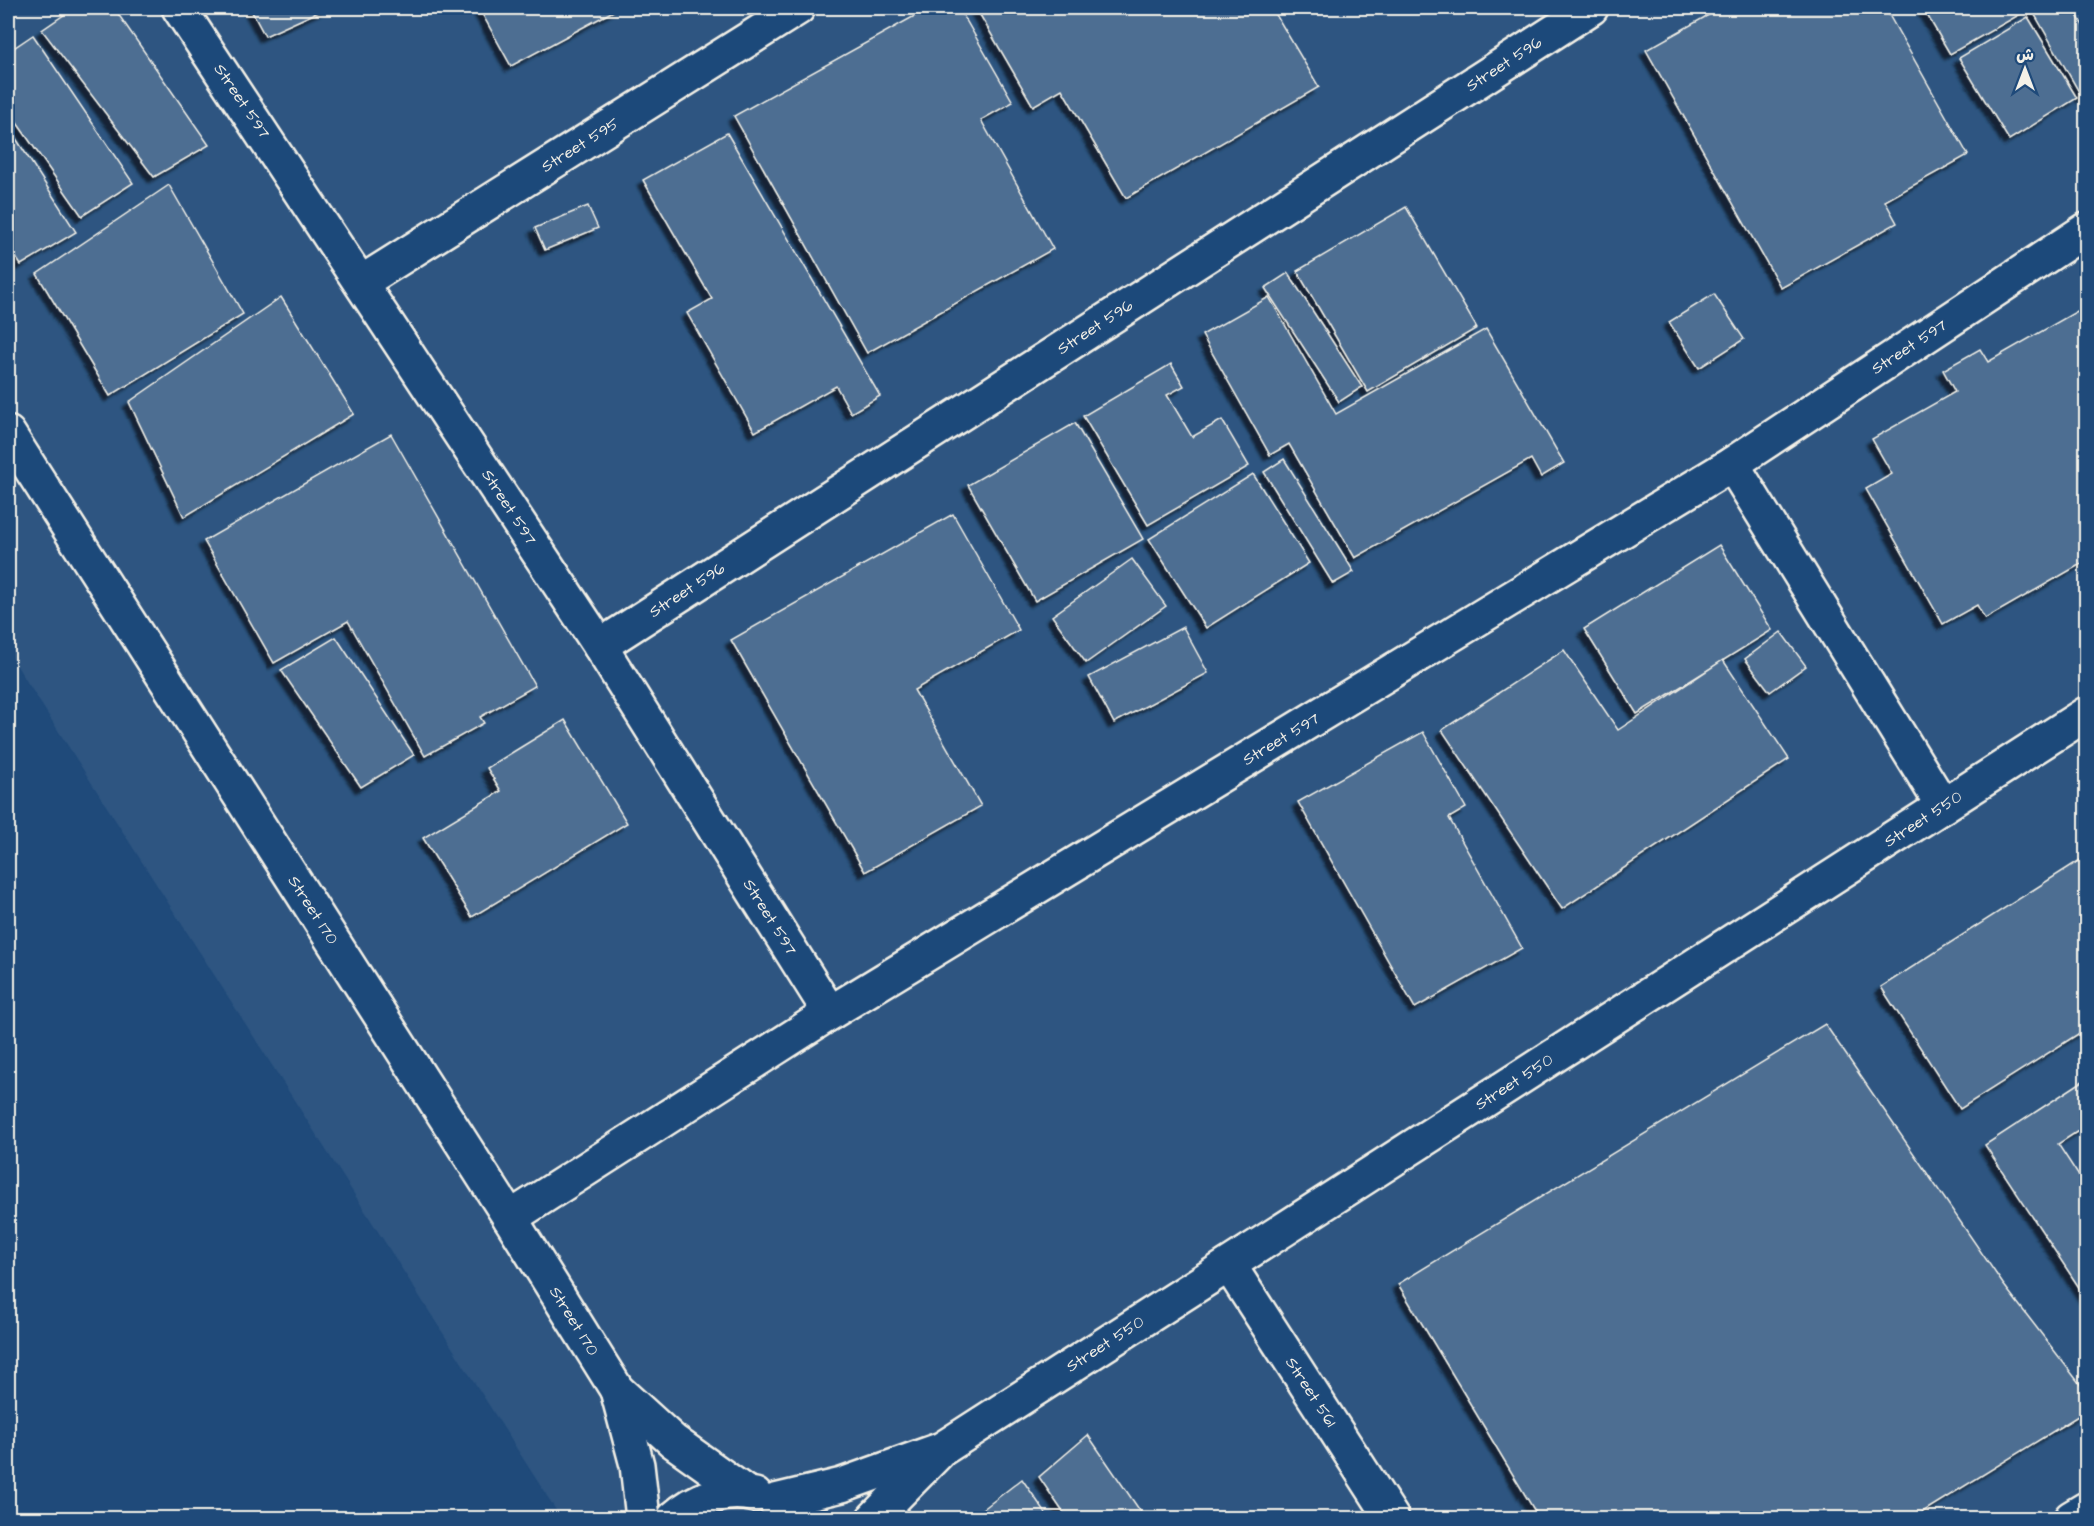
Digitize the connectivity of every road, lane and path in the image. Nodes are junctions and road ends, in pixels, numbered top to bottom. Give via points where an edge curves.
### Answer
1 (179, 8) edge
2 (798, 8) edge
3 (1591, 8) edge
4 (2086, 230) edge
5 (362, 282) junction
6 (8, 433) edge
7 (1732, 464) junction
8 (600, 646) junction
9 (2086, 714) edge
10 (1943, 806) junction
11 (830, 1013) junction
12 (510, 1218) junction
13 (1229, 1265) junction
14 (617, 1390) junction
15 (942, 1449) junction
16 (773, 1504) edge
17 (2086, 1509) edge
18 (643, 1518) edge
19 (674, 1518) edge
20 (874, 1518) edge
21 (1392, 1518) edge
22 (2071, 1518) edge

1 - 5 street, Street 597
2 - 5 street, Street 595
3 - 8 street, Street 596
4 - 7 street, Street 597
5 - 8 street, Street 597
6 - 12 street, Street 170
7 - 10 street
7 - 11 street, Street 597
8 - 11 street, Street 597
9 - 10 street, Street 550
10 - 13 street, Street 550
11 - 12 street, Street 597
12 - 14 street, Street 170
13 - 15 street, Street 550
13 - 21 street, Street 561
14 - 16 street, Street 170 via 673,1442
14 - 18 street, Street 170 via 637,1465
15 - 16 street, Street 550 via 842,1485
15 - 20 street, Street 550
16 - 19 street, Street 550 via 714,1495 685,1508
17 - 22 street

